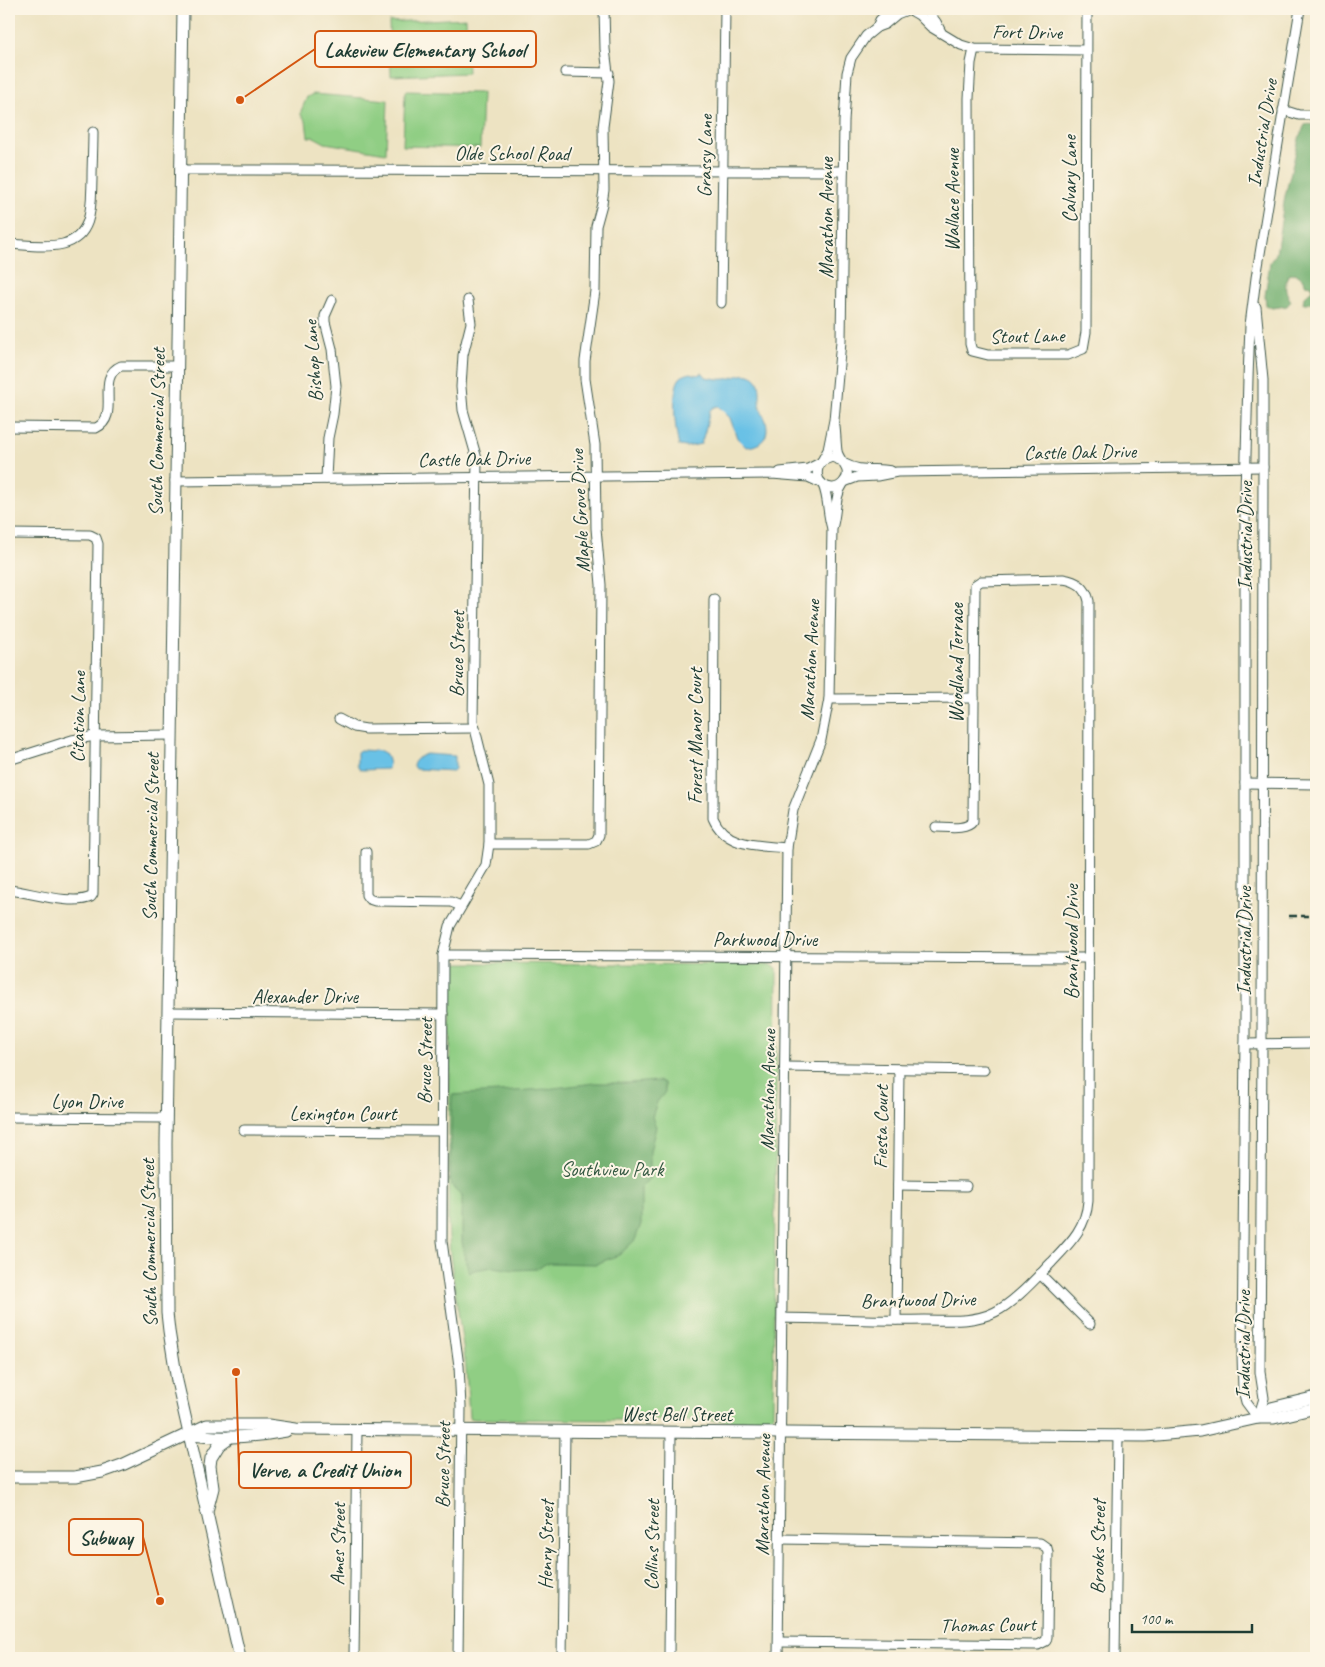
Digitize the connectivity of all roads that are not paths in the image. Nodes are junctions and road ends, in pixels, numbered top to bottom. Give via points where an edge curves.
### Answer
1 (183, 9) edge
2 (604, 9) edge
3 (725, 9) edge
4 (892, 9) edge
5 (926, 9) edge
6 (1087, 9) edge
7 (1300, 9) edge
8 (910, 10) edge
9 (877, 27) junction
10 (941, 32) junction
11 (974, 49) junction
12 (1086, 50) junction
13 (565, 72) dead end
14 (609, 73) junction
15 (1283, 110) junction
16 (1316, 115) edge
17 (93, 132) dead end
18 (180, 170) junction
19 (843, 170) junction
20 (604, 171) junction
21 (723, 171) junction
22 (9, 244) edge
23 (1254, 292) junction
24 (332, 300) dead end
25 (468, 300) dead end
26 (721, 303) dead end
27 (1083, 349) joint
28 (972, 351) joint
29 (177, 366) junction
30 (834, 420) junction
31 (9, 427) edge
32 (821, 462) junction
33 (843, 462) junction
34 (1246, 467) junction
35 (1263, 467) junction
36 (897, 472) junction
37 (772, 474) junction
38 (596, 476) junction
39 (477, 477) junction
40 (326, 479) junction
41 (175, 481) junction
42 (844, 483) junction
43 (822, 484) junction
44 (832, 528) junction
45 (9, 534) edge
46 (1086, 593) joint
47 (714, 599) dead end
48 (974, 698) junction
49 (829, 699) junction
50 (339, 719) dead end
51 (474, 728) junction
52 (172, 735) junction
53 (95, 736) junction
54 (9, 760) edge
55 (1245, 783) junction
56 (1262, 783) junction
57 (1316, 784) edge
58 (936, 827) dead end
59 (489, 844) junction
60 (787, 848) junction
61 (366, 852) dead end
62 (9, 890) edge
63 (461, 906) junction
64 (443, 955) junction
65 (787, 957) junction
66 (1088, 958) junction
67 (168, 1012) junction
68 (443, 1014) junction
69 (1245, 1044) junction
70 (1262, 1044) junction
71 (1316, 1044) edge
72 (785, 1067) junction
73 (899, 1069) junction
74 (984, 1070) dead end
75 (9, 1117) edge
76 (166, 1118) junction
77 (244, 1130) dead end
78 (442, 1132) junction
79 (898, 1185) junction
80 (966, 1186) dead end
81 (1040, 1274) junction
82 (782, 1318) junction
83 (896, 1320) junction
84 (1090, 1324) dead end
85 (1316, 1397) edge
86 (1316, 1408) edge
87 (1258, 1418) junction
88 (296, 1429) junction
89 (357, 1430) junction
90 (461, 1431) junction
91 (565, 1432) junction
92 (671, 1432) junction
93 (781, 1433) junction
94 (188, 1434) junction
95 (231, 1436) junction
96 (1118, 1436) junction
97 (9, 1477) edge
98 (206, 1513) junction
99 (780, 1539) junction
100 (779, 1642) junction
101 (240, 1658) edge
102 (354, 1658) edge
103 (458, 1658) edge
104 (562, 1658) edge
105 (669, 1658) edge
106 (778, 1658) edge
107 (1115, 1658) edge

1 - 18 main road, South Commercial Street
2 - 14 street, Maple Grove Drive
3 - 21 street, Grassy Lane
4 - 9 street, Marathon Avenue
5 - 10 street, Fort Drive
6 - 12 street, Calvary Lane
7 - 15 street, Industrial Drive
8 - 9 street, Marathon Avenue
8 - 10 street, Fort Drive
9 - 19 street, Marathon Avenue via 857,47 847,73
10 - 11 street, Fort Drive
11 - 12 street, Fort Drive
11 - 28 street, Wallace Avenue via 970,63 969,98
12 - 27 street, Calvary Lane via 1086,332
13 - 14 street
14 - 20 street, Maple Grove Drive via 603,127
15 - 16 street via 1299,115
15 - 23 street, Industrial Drive
17 - 22 street via 91,210 82,232 57,245
18 - 20 street, Olde School Road
18 - 29 main road, South Commercial Street
19 - 21 street, Olde School Road
19 - 30 street, Marathon Avenue via 843,315
20 - 21 street, Olde School Road
20 - 38 street, Maple Grove Drive via 602,204 595,235 594,308 585,361
21 - 26 street, Grassy Lane
23 - 34 street, Industrial Drive
23 - 35 street, Industrial Drive via 1263,380
24 - 40 street, Bishop Lane via 325,322 336,386
25 - 39 street, Bruce Street via 471,323 461,387 466,422 476,452
27 - 28 street, Stout Lane via 1068,354 988,355
29 - 31 street via 116,368 109,376 107,417 96,428
29 - 41 main road, South Commercial Street
30 - 32 street, Marathon Avenue via 828,450
30 - 33 street, Marathon Avenue via 837,450
32 - 33 street via 832,457
32 - 37 street, Castle Oak Drive via 808,469
32 - 43 street via 817,473
33 - 36 street, Castle Oak Drive via 856,469
33 - 42 street via 847,473
34 - 35 street, Castle Oak Drive
34 - 36 street, Castle Oak Drive
34 - 55 street, Industrial Drive
35 - 56 street, Industrial Drive
36 - 42 street, Castle Oak Drive via 856,477
37 - 38 street, Castle Oak Drive
37 - 43 street, Castle Oak Drive via 808,478
38 - 39 street, Castle Oak Drive
38 - 59 street, Maple Grove Drive via 601,585 598,838 589,844
39 - 40 street, Castle Oak Drive
39 - 51 street, Bruce Street
40 - 41 street, Castle Oak Drive
41 - 52 main road, South Commercial Street
42 - 43 street via 833,488
42 - 44 street, Marathon Avenue via 837,495
43 - 44 street, Marathon Avenue
44 - 49 street, Marathon Avenue
45 - 53 street, Citation Lane via 90,535 96,538
46 - 48 street, Woodland Terrace via 1076,582 1063,579 977,583 974,590
46 - 66 street, Brantwood Drive via 1089,602
47 - 60 street, Forest Manor Court via 712,818 720,831 732,840
48 - 49 street
48 - 58 street, Woodland Terrace via 973,821 964,827
49 - 60 street, Marathon Avenue via 821,740 793,810
50 - 51 street via 366,729
51 - 59 street, Bruce Street via 489,785
52 - 53 street
52 - 67 main road, South Commercial Street
53 - 54 street
53 - 62 street, Citation Lane via 91,897 52,898
55 - 56 street
55 - 69 street, Industrial Drive
56 - 57 street
56 - 70 street, Industrial Drive
59 - 63 street, Bruce Street via 486,865
60 - 65 street, Marathon Avenue
61 - 63 street via 366,895 369,900 451,902
63 - 64 street, Bruce Street via 450,926
64 - 65 street, Parkwood Drive
64 - 68 street, Bruce Street
65 - 66 street, Parkwood Drive
65 - 72 street, Marathon Avenue
66 - 81 street, Brantwood Drive via 1087,1211 1078,1234
67 - 68 street, Alexander Drive
67 - 76 main road, South Commercial Street
68 - 78 street, Bruce Street
69 - 70 street
69 - 87 street, Industrial Drive via 1242,1376 1246,1402
70 - 71 street
70 - 87 street, Industrial Drive via 1260,1372 1264,1398
72 - 73 street, Fiesta Court
72 - 82 street, Marathon Avenue
73 - 74 street, Fiesta Court
73 - 79 street, Fiesta Court
75 - 76 street, Lyon Drive
76 - 94 main road, South Commercial Street via 167,1313 176,1381
77 - 78 street, Lexington Court
78 - 90 street, Bruce Street via 442,1254 460,1366
79 - 80 street
79 - 83 street, Fiesta Court
81 - 83 street, Brantwood Drive via 1003,1308 985,1317
81 - 84 street
82 - 83 street, Brantwood Drive
82 - 93 street, Marathon Avenue
85 - 87 main road via 1271,1408
86 - 87 main road via 1274,1418
87 - 96 main road via 1200,1432
88 - 89 main road, West Bell Street
88 - 94 main road, West Bell Street via 268,1425 207,1425
88 - 95 main road, West Bell Street
89 - 90 main road, West Bell Street
89 - 102 street, Ames Street
90 - 91 main road, West Bell Street
90 - 103 street, Bruce Street
91 - 92 main road, West Bell Street
91 - 104 street, Henry Street
92 - 93 main road, West Bell Street
92 - 105 street, Collins Street
93 - 96 main road, West Bell Street
93 - 99 street, Marathon Avenue
94 - 95 main road, West Bell Street via 207,1438
94 - 97 main road via 102,1472 75,1477
94 - 98 main road, South Commercial Street
95 - 98 main road via 219,1445 211,1458 213,1488
96 - 107 street, Brooks Street
98 - 101 main road, South Commercial Street
99 - 100 street, Marathon Avenue
99 - 100 street, Thomas Court via 1040,1543 1048,1552 1047,1637 1038,1645
100 - 106 street, Marathon Avenue

